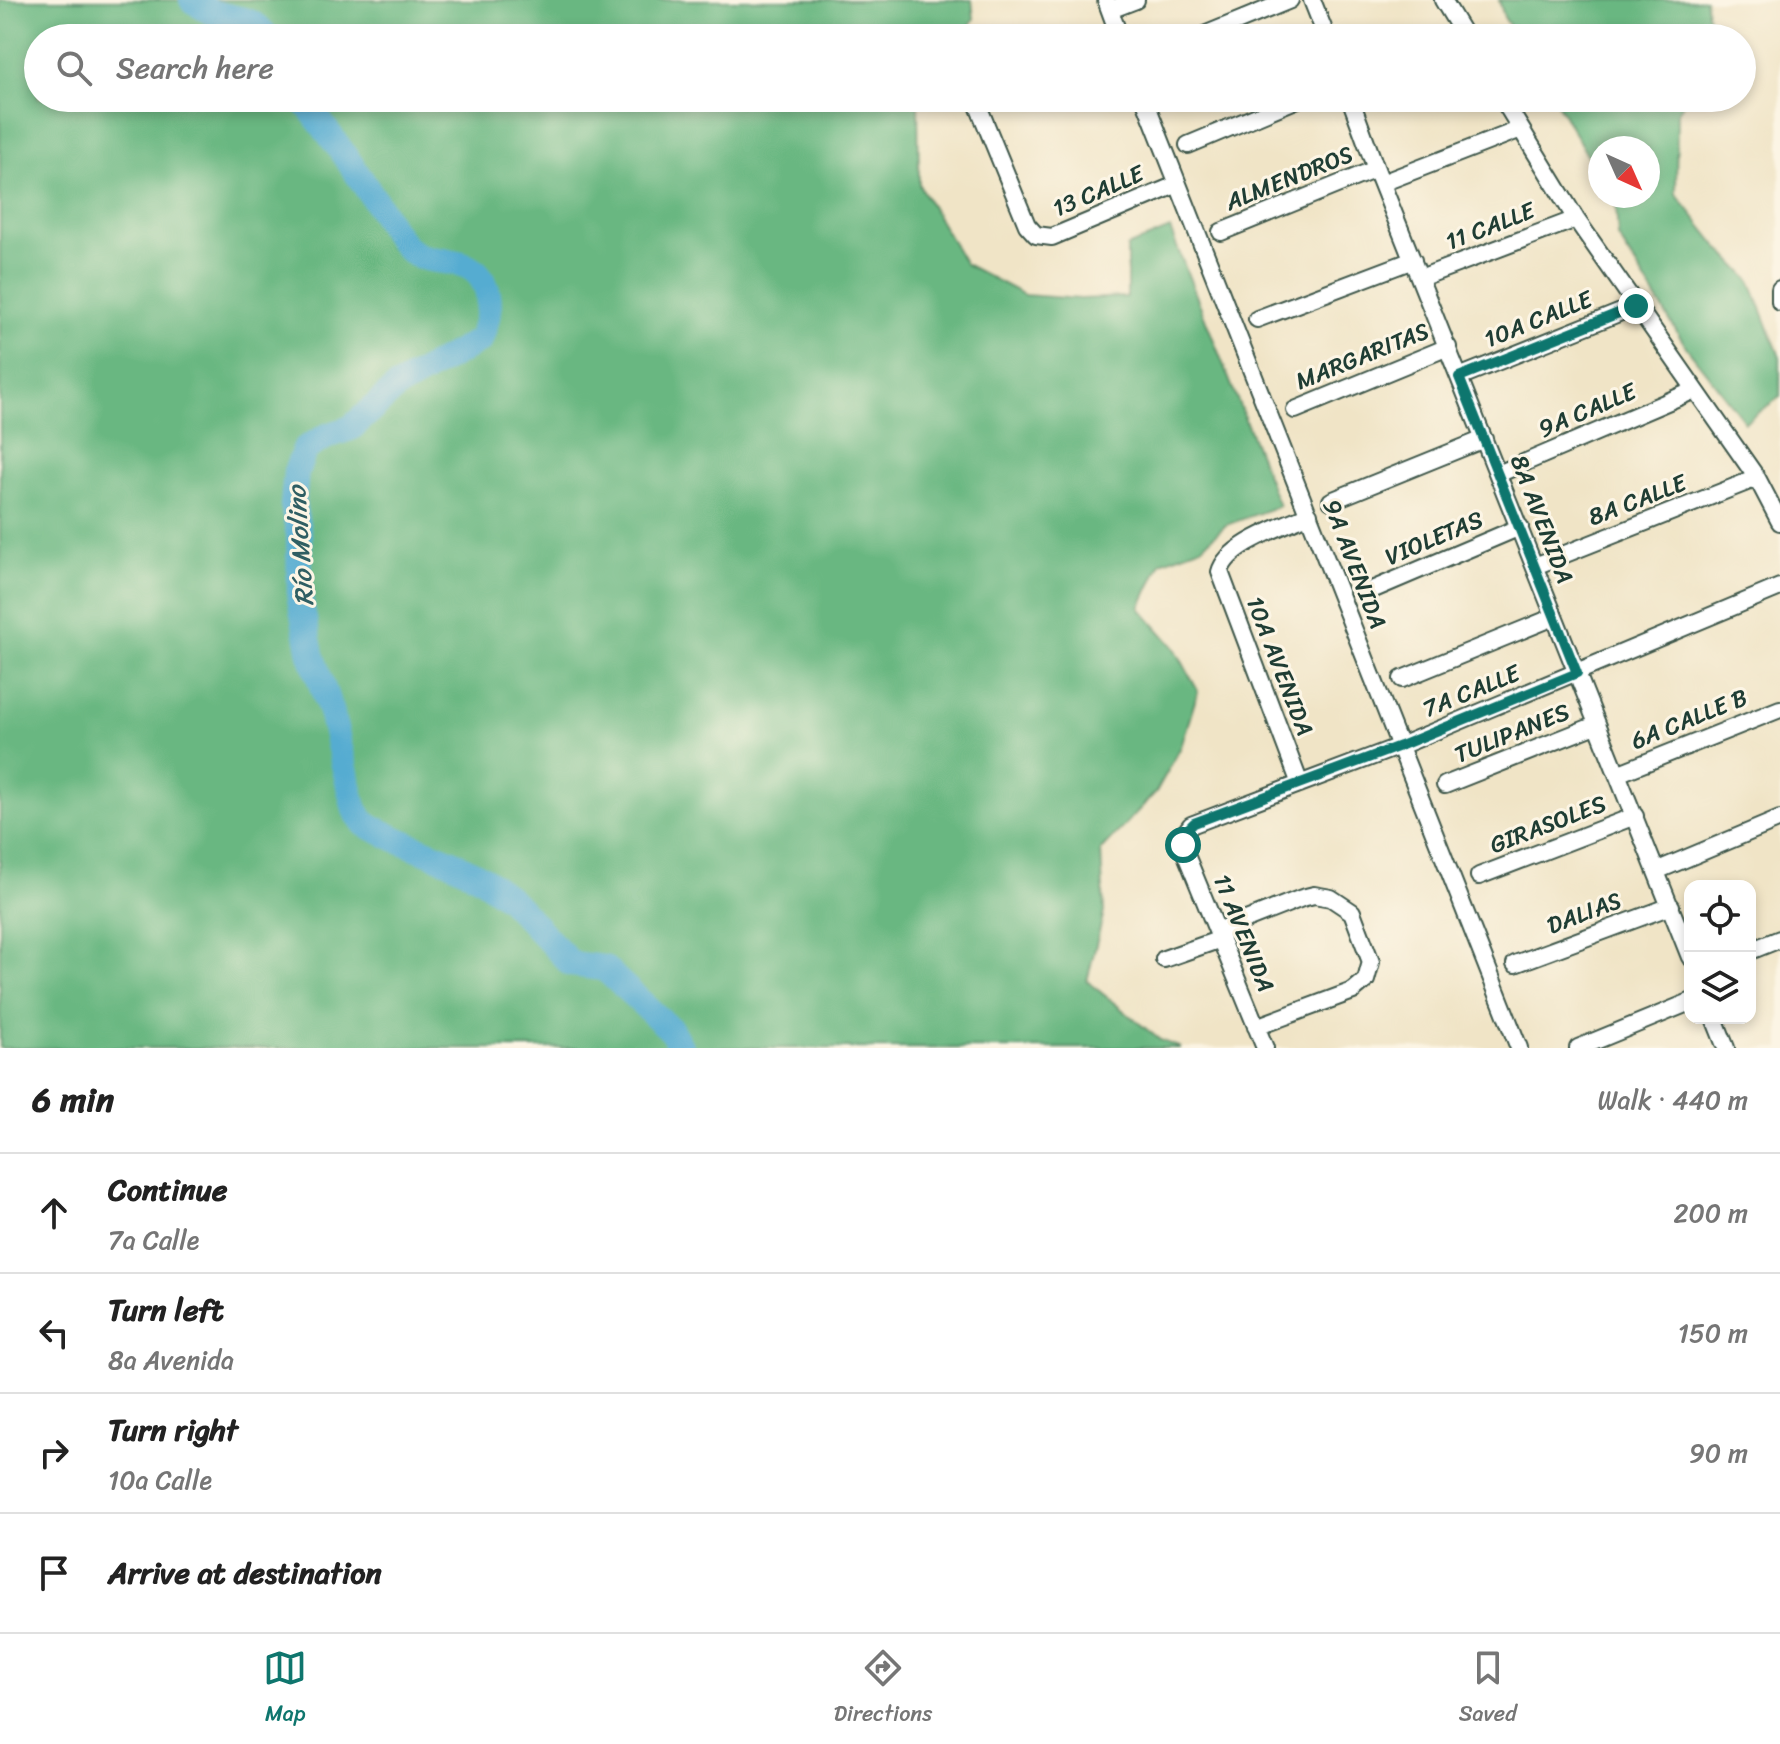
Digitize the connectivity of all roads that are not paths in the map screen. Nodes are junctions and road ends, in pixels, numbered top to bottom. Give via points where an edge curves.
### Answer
1 (1136, 0) edge
2 (1290, 0) edge
3 (1312, 0) edge
4 (1443, 0) edge
5 (1108, 5) edge
6 (1231, 24) edge
7 (1321, 24) edge
8 (1456, 24) edge
9 (981, 112) edge
10 (1150, 112) edge
11 (1267, 112) edge
12 (1355, 112) edge
13 (1511, 112) edge
14 (1521, 129) junction
15 (1188, 145) dead end
16 (1379, 176) junction
17 (1178, 184) junction
18 (1576, 219) junction
19 (1221, 232) dead end
20 (1413, 260) junction
21 (1420, 278) junction
22 (1780, 289) edge
23 (1780, 302) edge
24 (1636, 306) junction
25 (1257, 319) dead end
26 (1448, 347) junction
27 (1459, 377) junction
28 (1695, 390) junction
29 (1295, 410) dead end
30 (1484, 439) junction
31 (1498, 474) junction
32 (1757, 478) junction
33 (1331, 501) dead end
34 (1309, 514) junction
35 (1780, 522) edge
36 (1520, 527) junction
37 (1535, 566) junction
38 (1780, 587) edge
39 (1367, 592) dead end
40 (1554, 617) junction
41 (1577, 673) junction
42 (1402, 679) dead end
43 (1780, 709) edge
44 (1596, 725) junction
45 (1400, 746) junction
46 (1617, 774) junction
47 (1300, 784) junction
48 (1445, 785) dead end
49 (1635, 816) junction
50 (1780, 819) edge
51 (1183, 836) joint
52 (1656, 871) junction
53 (1479, 876) dead end
54 (1671, 906) junction
55 (1219, 935) junction
56 (1780, 939) edge
57 (1756, 949) edge
58 (1688, 952) edge
59 (1164, 959) dead end
60 (1515, 964) dead end
61 (1684, 1004) edge
62 (1716, 1024) edge
63 (1256, 1027) junction
64 (1517, 1045) edge
65 (1265, 1048) edge
66 (1499, 1048) edge
67 (1578, 1048) edge
68 (1726, 1048) edge

1 - 5 street
2 - 6 street
3 - 7 street
4 - 8 street
9 - 17 street, 13 CALLE via 1027,225 1036,235 1052,237
10 - 17 street, 9A AVENIDA
11 - 15 street
12 - 16 street, 8A AVENIDA
13 - 14 street
14 - 16 street, ALMENDROS
14 - 18 street
16 - 19 street, ALMENDROS
16 - 20 street, 8A AVENIDA
17 - 34 street, 9A AVENIDA
18 - 21 street, 11 CALLE
18 - 24 street
20 - 21 street, 8A AVENIDA
20 - 25 street
21 - 26 street, 8A AVENIDA
22 - 23 street
24 - 27 street, 10A CALLE
24 - 28 street
26 - 27 street, 8A AVENIDA
26 - 29 street, MARGARITAS
27 - 30 street, 8A AVENIDA
28 - 31 street, 9A CALLE
28 - 32 street
30 - 31 street, 8A AVENIDA
30 - 33 street
31 - 36 street, 8A AVENIDA
32 - 35 street
32 - 37 street, 8A CALLE
34 - 45 street, 9A AVENIDA
34 - 47 street, 10A AVENIDA via 1234,551 1222,565 1221,579
36 - 37 street, 8A AVENIDA
36 - 39 street, VIOLETAS
37 - 40 street, 8A AVENIDA
38 - 41 street, 7A CALLE
40 - 41 street, 8A AVENIDA
40 - 42 street
41 - 44 street, 8A AVENIDA
41 - 45 street, 7A CALLE
43 - 46 street, 6A CALLE B
44 - 46 street, 8A AVENIDA
44 - 48 street, TULIPANES
45 - 47 street, 7A CALLE
45 - 64 street, 9A AVENIDA
46 - 49 street, 8A AVENIDA
47 - 51 street, 7A CALLE via 1194,823
49 - 52 street, 8A AVENIDA
49 - 53 street, GIRASOLES
50 - 52 street
51 - 55 street, 11 AVENIDA
52 - 54 street, 8A AVENIDA
54 - 58 street, 8A AVENIDA
54 - 60 street, DALIAS
55 - 59 street
55 - 63 street, 11 AVENIDA
55 - 63 street via 1314,895 1331,898 1352,912 1371,962 1366,980 1353,991
56 - 57 street
61 - 67 street
62 - 68 street
63 - 65 street, 11 AVENIDA
64 - 66 street

